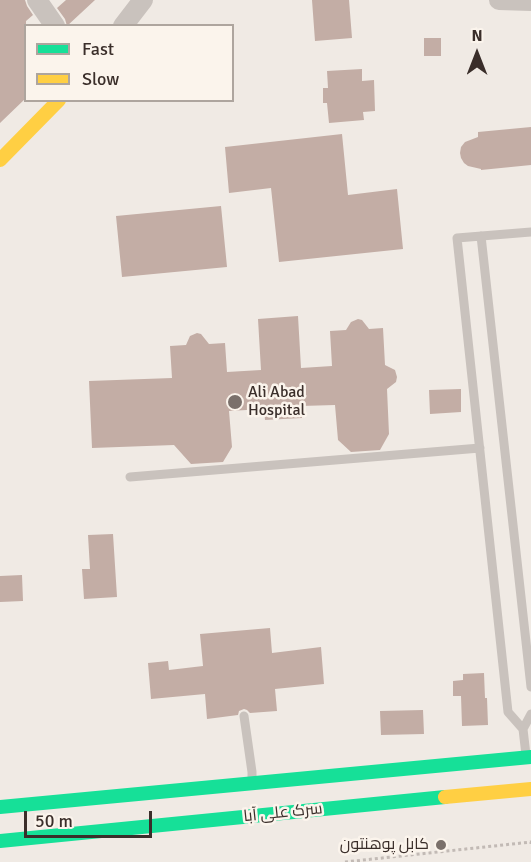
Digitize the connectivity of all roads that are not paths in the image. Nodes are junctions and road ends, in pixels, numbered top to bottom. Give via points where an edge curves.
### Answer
1 (37, 0) edge
2 (143, 0) edge
3 (499, 0) edge
4 (531, 1) edge
5 (54, 24) edge
6 (125, 24) edge
7 (58, 102) edge
8 (0, 160) edge
9 (531, 232) edge
10 (481, 236) junction
11 (480, 448) junction
12 (130, 477) dead end
13 (531, 687) edge
14 (531, 714) edge
15 (244, 716) dead end
16 (523, 729) junction
17 (528, 773) edge
18 (252, 783) junction
19 (0, 807) edge
20 (0, 841) edge

1 - 5 street
2 - 6 street
3 - 4 street
7 - 8 street
9 - 10 lane
10 - 11 lane via 457,238
10 - 13 lane
11 - 12 lane
11 - 16 lane via 508,712
14 - 16 lane
15 - 18 lane
16 - 17 lane
17 - 18 street
17 - 20 street, سرک علی آبا
18 - 19 street

